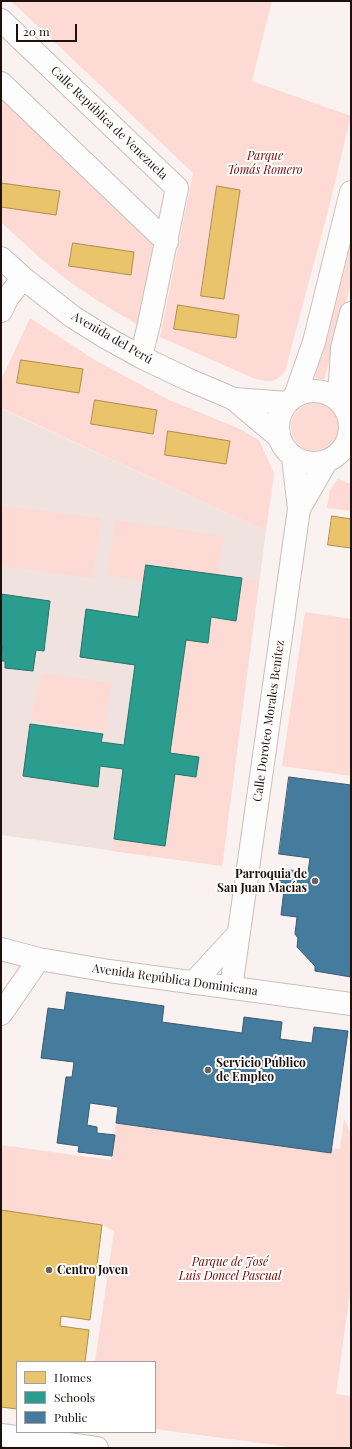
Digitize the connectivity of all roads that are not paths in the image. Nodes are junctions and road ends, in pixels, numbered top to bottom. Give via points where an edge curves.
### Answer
1 (1, 20) edge
2 (1, 83) edge
3 (347, 204) edge
4 (167, 242) junction
5 (1, 258) edge
6 (23, 278) junction
7 (1, 311) edge
8 (351, 313) edge
9 (141, 357) junction
10 (234, 400) junction
11 (291, 400) junction
12 (346, 413) edge
13 (279, 436) junction
14 (293, 457) junction
15 (337, 458) edge
16 (299, 509) junction
17 (239, 933) junction
18 (1, 951) edge
19 (39, 959) junction
20 (193, 983) junction
21 (231, 988) junction
22 (351, 1004) edge
23 (1, 1014) edge
24 (1, 1435) edge
25 (97, 1448) edge

1 - 4 street, Calle República de Venezuela via 177,188
2 - 4 street
3 - 11 street via 314,342
4 - 9 street, Calle República de Venezuela
5 - 6 street, Avenida del Perú
6 - 7 street
6 - 9 street, Avenida del Perú via 74,317
8 - 12 street via 342,348
9 - 10 street, Avenida del Perú
10 - 11 street, Avenida del Perú
10 - 13 street, Avenida del Perú
11 - 12 street via 306,392 318,392 329,395
11 - 13 street via 281,413 278,424
12 - 15 street via 350,429 348,440
13 - 14 street
14 - 15 street via 314,464
14 - 16 street, Calle Doroteo Morales Benítez
15 - 16 street, Calle Doroteo Morales Benítez
16 - 17 street, Calle Doroteo Morales Benítez
17 - 20 street
17 - 21 street, Calle Doroteo Morales Benítez
18 - 19 street, Avenida República Dominicana
19 - 20 street, Avenida República Dominicana
19 - 23 street
20 - 21 street, Avenida República Dominicana
21 - 22 street, Avenida República Dominicana
24 - 25 street

